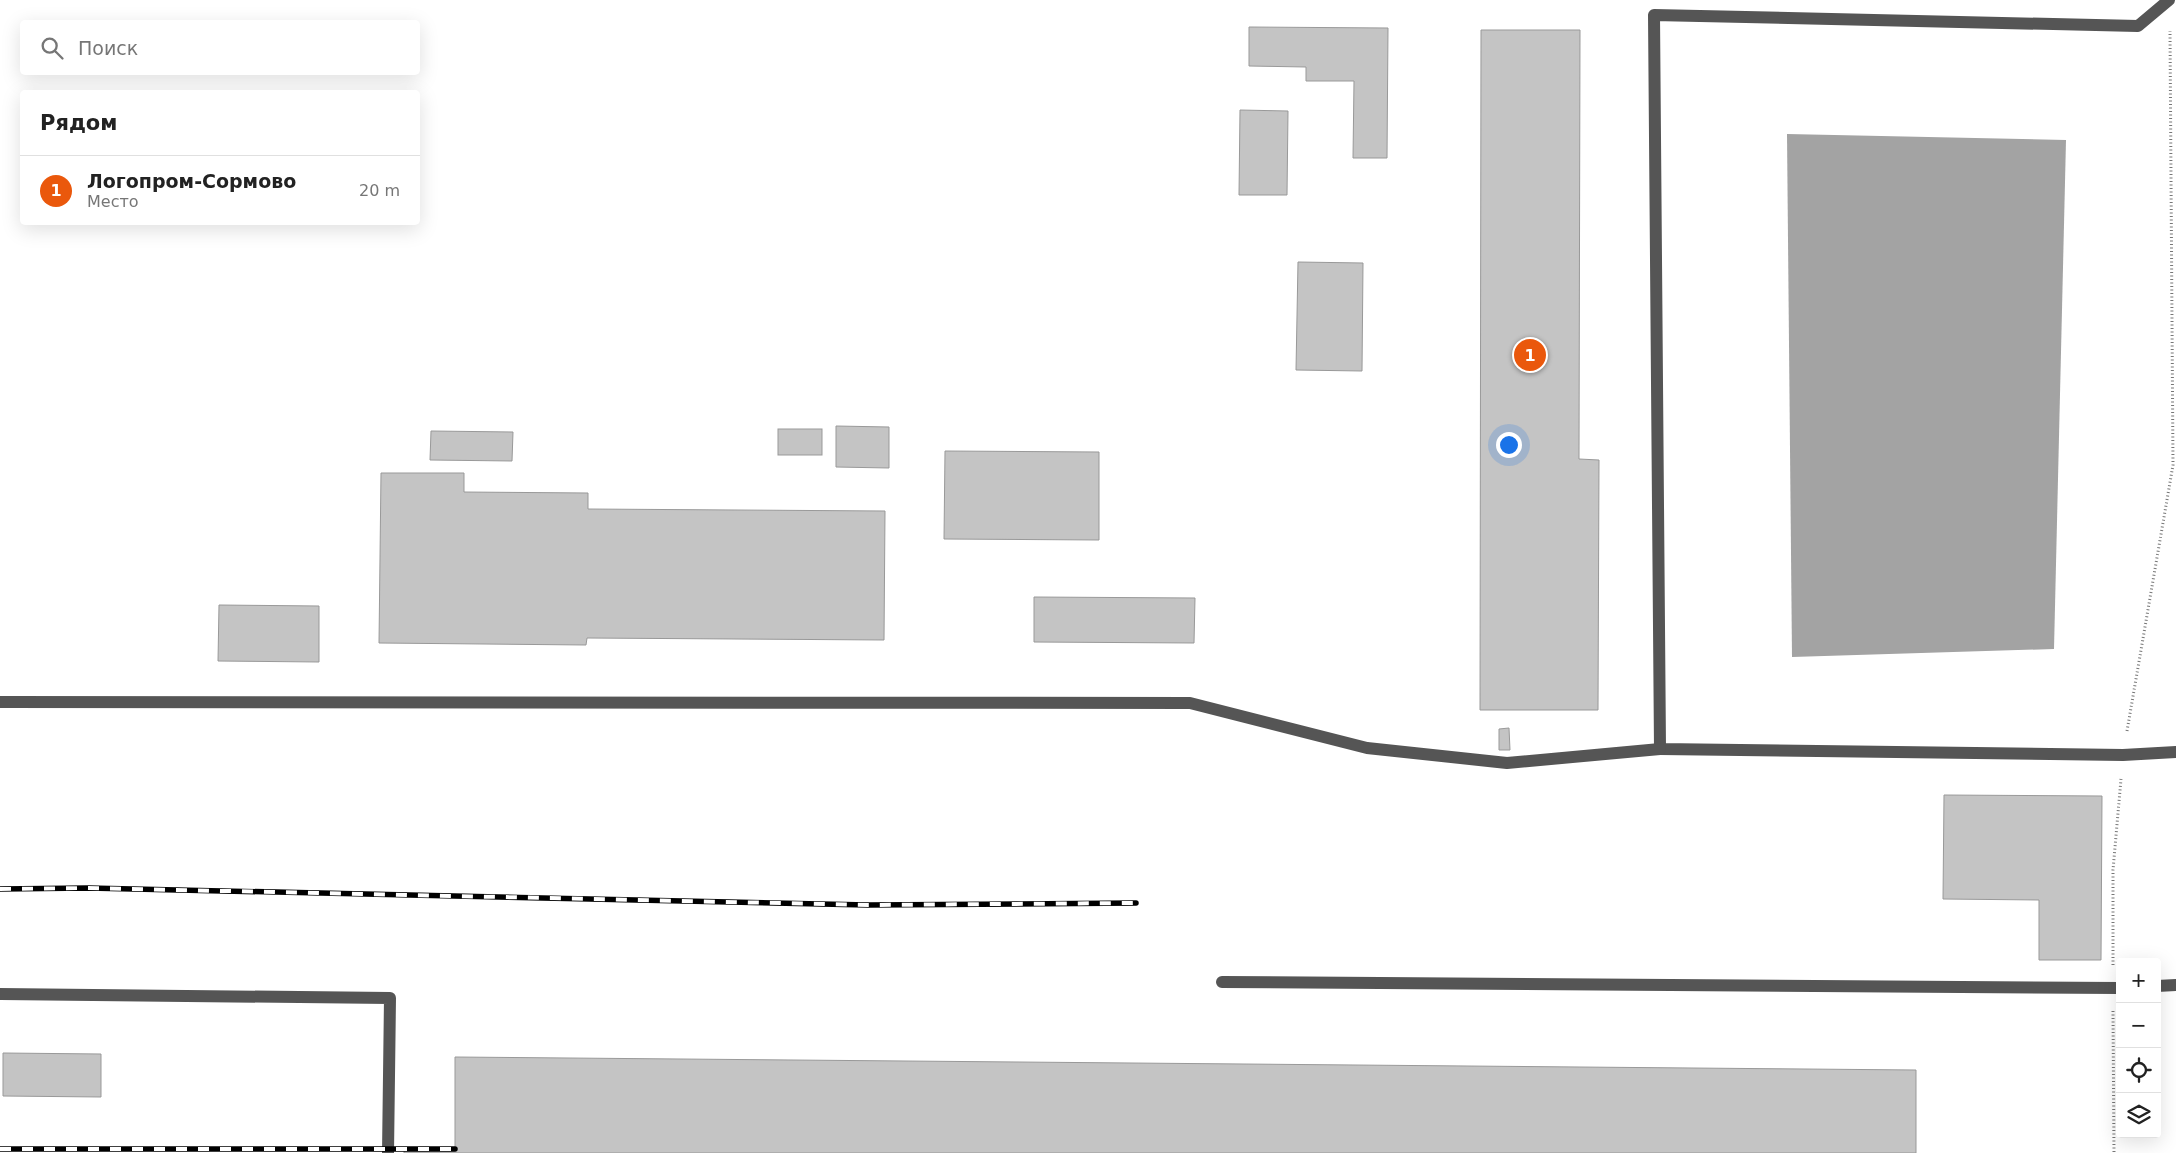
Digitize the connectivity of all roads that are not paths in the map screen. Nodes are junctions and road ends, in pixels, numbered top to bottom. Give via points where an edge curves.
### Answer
1 (2169, 0) edge
2 (0, 702) edge
3 (1660, 750) junction
4 (2176, 752) edge
5 (1222, 982) dead end
6 (2176, 985) edge
7 (2161, 986) edge
8 (2116, 988) edge
9 (0, 994) edge
10 (388, 1153) edge

1 - 3 lane via 2138,26 1654,15
2 - 3 lane via 1190,704 1367,748 1507,763
3 - 4 lane via 2123,755
5 - 8 lane
6 - 7 lane
9 - 10 lane via 390,998

